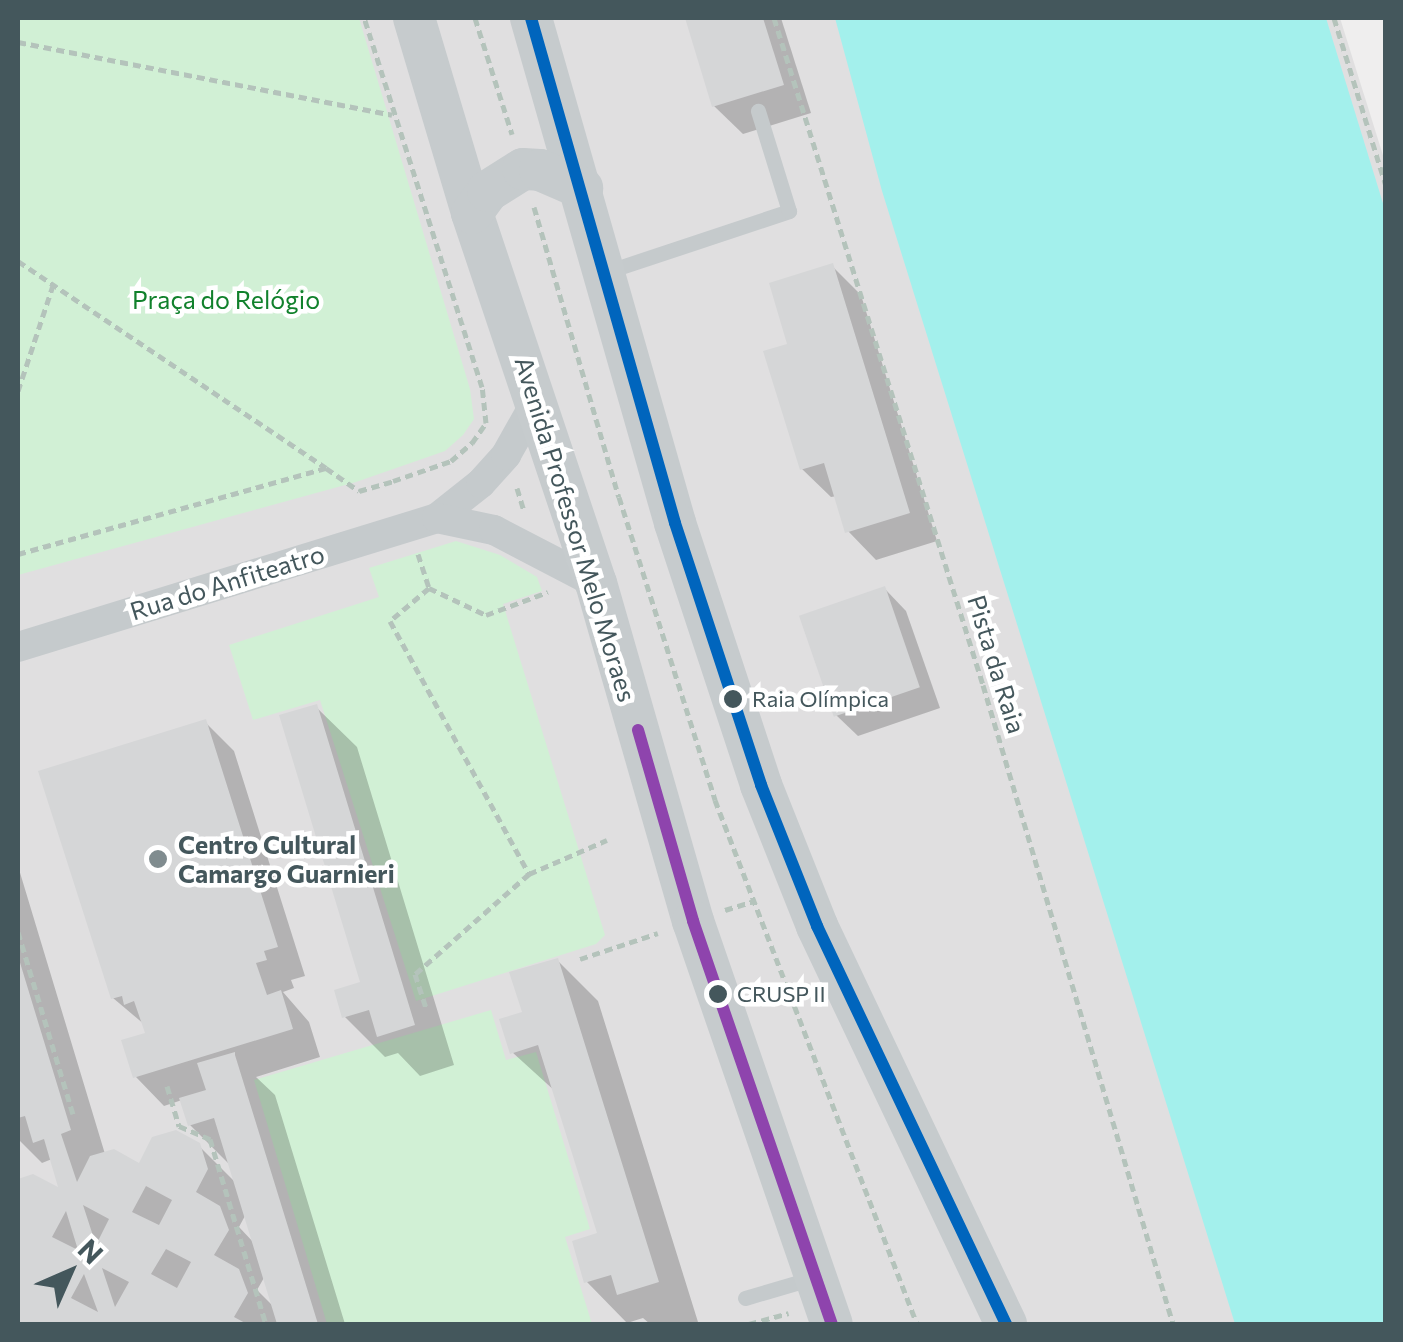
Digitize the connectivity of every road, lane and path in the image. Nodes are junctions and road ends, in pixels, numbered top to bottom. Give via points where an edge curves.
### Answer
1 (364, 18) edge
2 (414, 18) edge
3 (474, 18) edge
4 (531, 18) edge
5 (774, 18) edge
6 (1334, 18) edge
7 (18, 42) edge
8 (758, 111) dead end
9 (394, 116) junction
10 (522, 169) junction
11 (1386, 186) edge
12 (582, 188) junction
13 (472, 213) junction
14 (18, 260) edge
15 (606, 272) junction
16 (53, 284) junction
17 (18, 392) edge
18 (537, 400) junction
19 (506, 455) junction
20 (326, 468) junction
21 (392, 482) junction
22 (396, 492) dead end
23 (437, 518) junction
24 (526, 518) dead end
25 (417, 551) dead end
26 (18, 554) edge
27 (543, 577) dead end
28 (596, 583) junction
29 (429, 588) junction
30 (18, 647) edge
31 (607, 840) dead end
32 (529, 874) junction
33 (18, 932) edge
34 (637, 940) dead end
35 (580, 960) dead end
36 (426, 1007) dead end
37 (167, 1086) dead end
38 (74, 1114) dead end
39 (816, 1277) junction
40 (746, 1298) dead end
41 (266, 1324) edge
42 (832, 1324) edge
43 (917, 1324) edge
44 (1006, 1324) edge
45 (1173, 1324) edge

1 - 9 path
2 - 13 street, Avenida Professor Melo Moraes
3 - 10 path
4 - 12 street
5 - 45 path, Pista da Raia via 984,685
6 - 11 path
7 - 9 path
8 - 15 lane via 789,211
9 - 21 path via 482,386 486,423 451,461
10 - 12 street
10 - 13 street via 488,191
10 - 43 path via 715,800
12 - 15 street
13 - 18 street, Avenida Professor Melo Moraes
14 - 16 path
15 - 44 street via 675,522 762,785 817,926
16 - 17 path
16 - 20 path
18 - 19 street, Rua do Anfiteatro
18 - 28 street, Avenida Professor Melo Moraes
19 - 23 street, Rua do Anfiteatro
19 - 24 path
20 - 21 path via 359,491
20 - 26 path
21 - 22 path
23 - 28 street, Rua do Anfiteatro via 494,530
23 - 30 street, Rua do Anfiteatro
25 - 29 path
27 - 29 path via 549,596 486,615
28 - 39 street, Avenida Professor Melo Moraes via 693,921
29 - 32 path via 390,621
31 - 32 path
32 - 36 path via 416,974
33 - 38 path
34 - 35 path
37 - 41 path via 179,1126 210,1139
39 - 40 lane
39 - 42 street, Avenida Professor Melo Moraes

